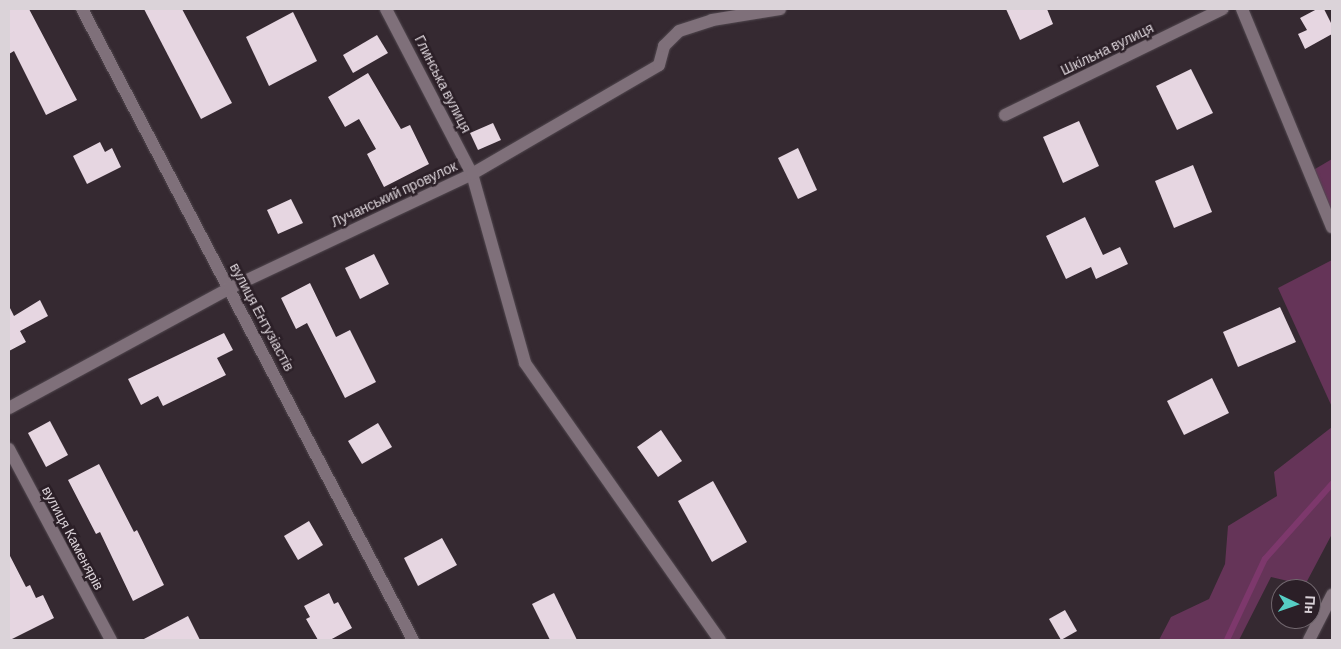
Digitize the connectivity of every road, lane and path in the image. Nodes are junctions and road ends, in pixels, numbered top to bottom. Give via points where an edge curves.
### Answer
1 (82, 9) edge
2 (386, 9) edge
3 (780, 9) edge
4 (1222, 9) edge
5 (1242, 9) edge
6 (1005, 115) dead end
7 (472, 174) junction
8 (1332, 227) edge
9 (230, 288) junction
10 (9, 408) edge
11 (9, 449) edge
12 (1332, 595) edge
13 (111, 640) edge
14 (413, 640) edge
15 (720, 640) edge
16 (1309, 640) edge

1 - 9 street, вулиця Ентузіастів
2 - 7 street, Глинська вулиця
3 - 7 street, Лучанський провулок via 712,20 679,31 664,46 659,65
4 - 6 street, Шкільна вулиця
5 - 8 street
7 - 9 street, Лучанський провулок
7 - 15 street, Глинська вулиця via 524,363
9 - 10 street, Лучанський провулок
9 - 14 street, вулиця Ентузіастів
11 - 13 street, вулиця Каменярів
12 - 16 street

